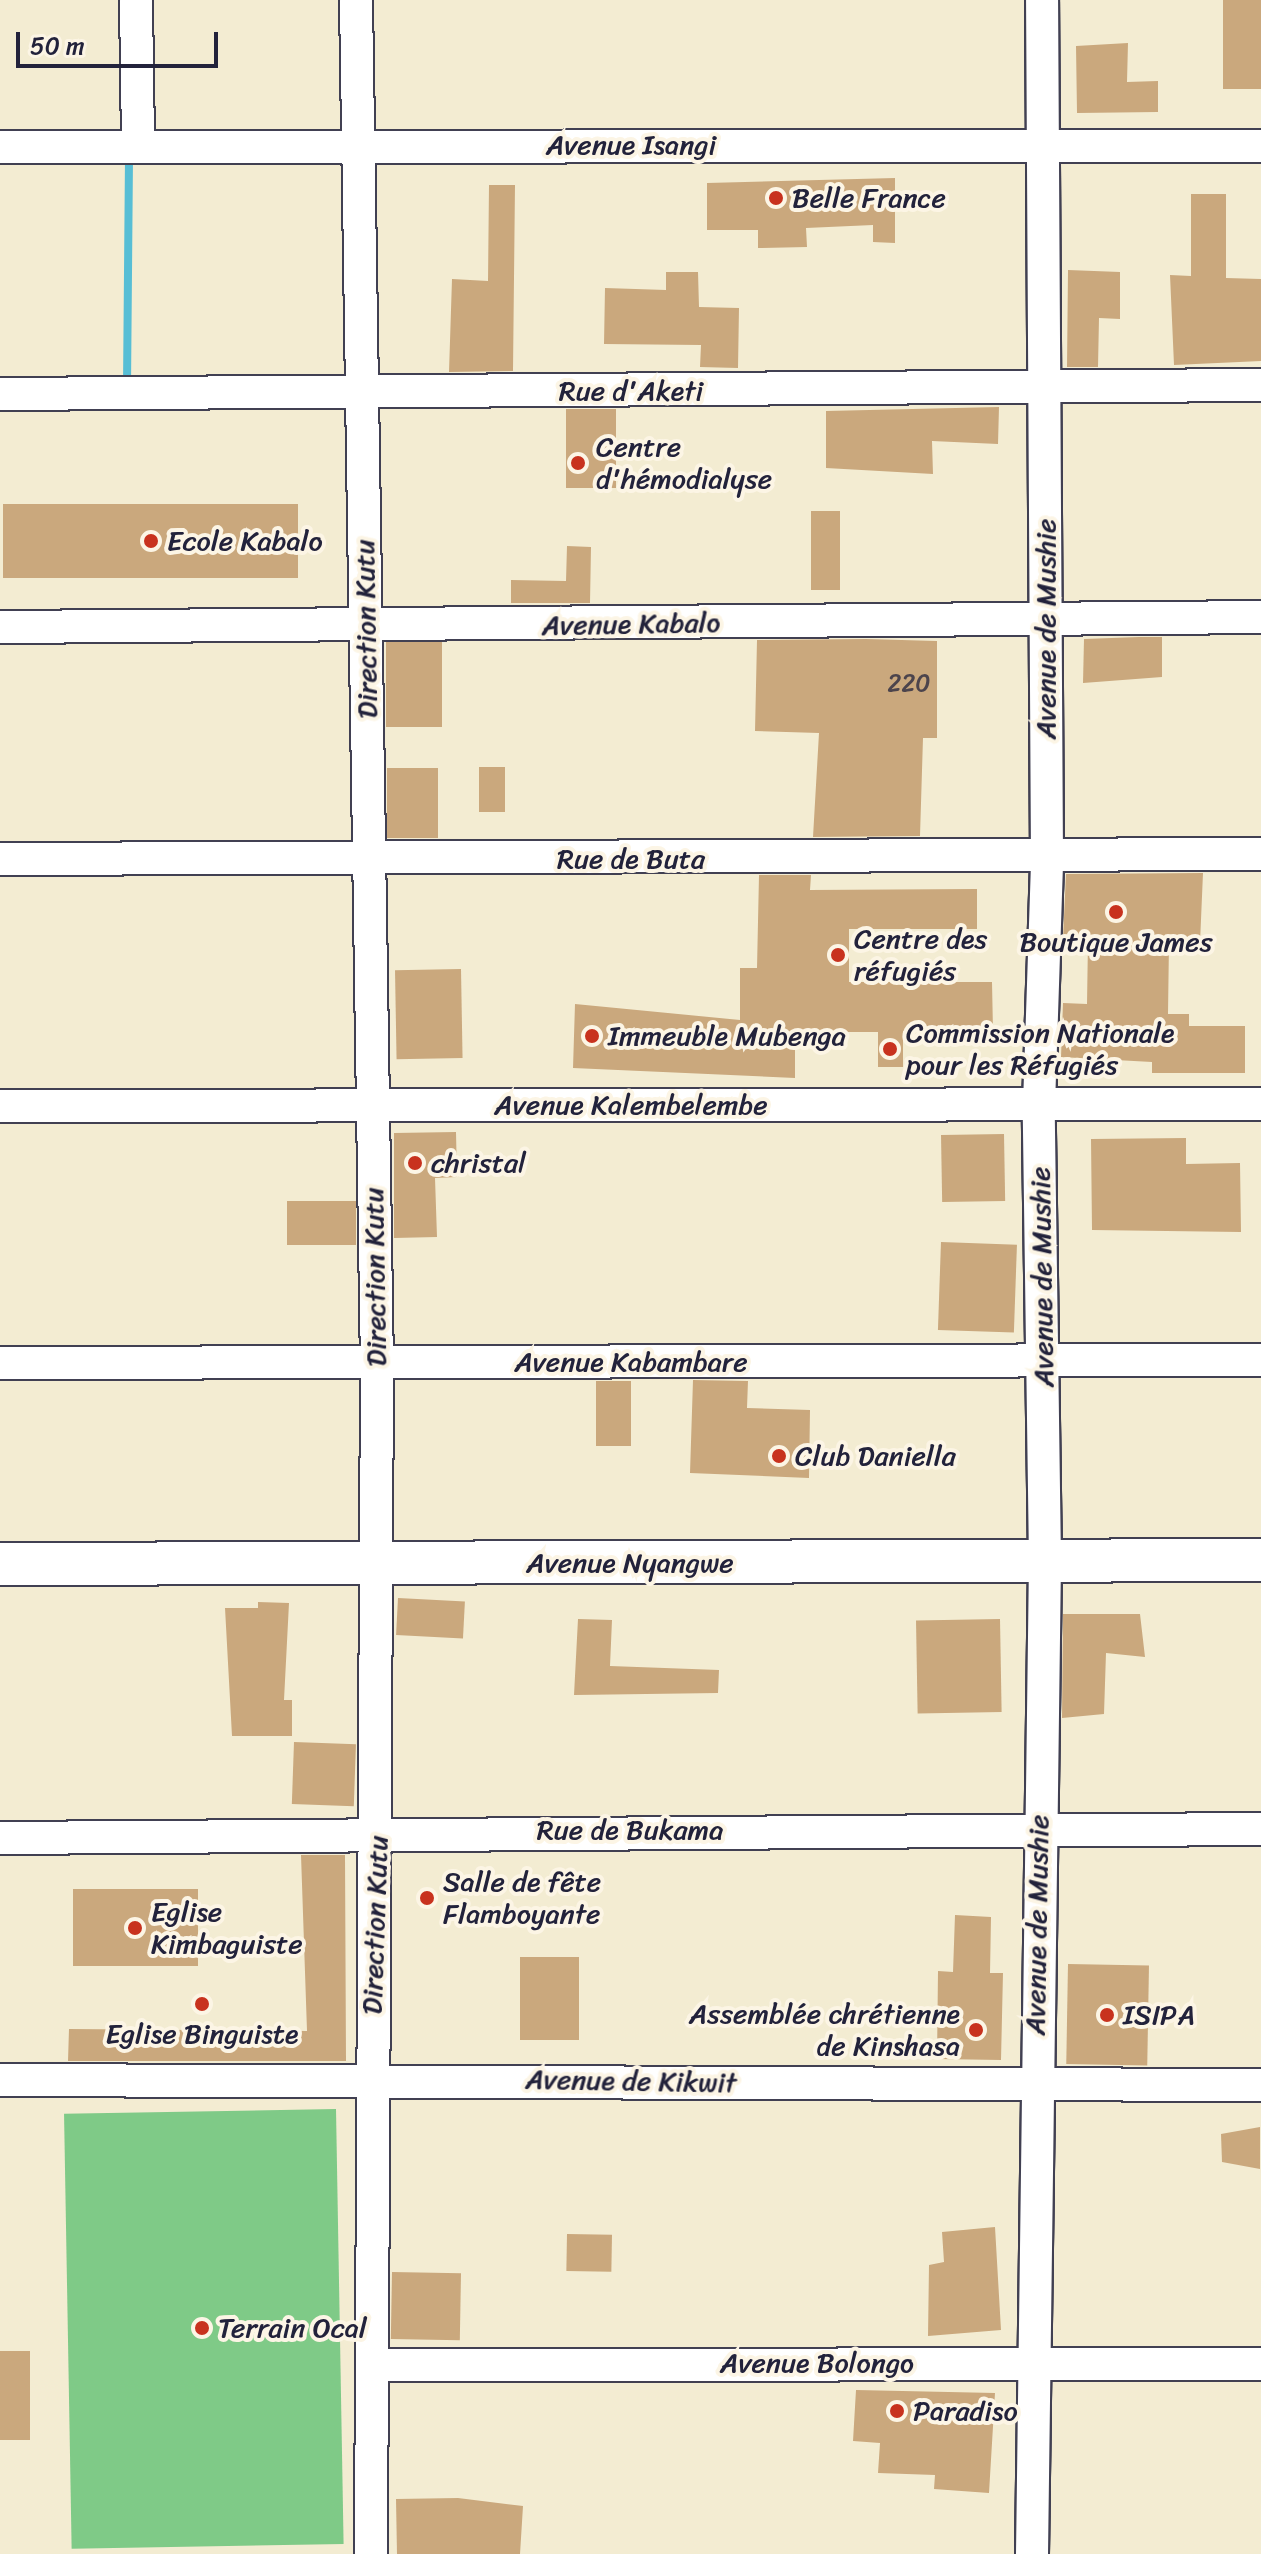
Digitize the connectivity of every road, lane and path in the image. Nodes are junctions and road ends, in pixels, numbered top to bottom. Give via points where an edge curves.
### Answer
1 (136, 0) edge
2 (356, 0) edge
3 (1042, 0) edge
4 (1043, 144) junction
5 (355, 146) junction
6 (1261, 146) edge
7 (0, 147) edge
8 (138, 147) junction
9 (1261, 385) edge
10 (1044, 390) junction
11 (358, 392) junction
12 (0, 394) edge
13 (1261, 617) edge
14 (1046, 620) junction
15 (0, 627) edge
16 (367, 627) junction
17 (1261, 854) edge
18 (1047, 858) junction
19 (0, 859) edge
20 (370, 859) junction
21 (1261, 1104) edge
22 (372, 1105) junction
23 (1039, 1105) junction
24 (0, 1106) edge
25 (1261, 1360) edge
26 (377, 1362) junction
27 (0, 1363) edge
28 (1043, 1363) junction
29 (1261, 1560) edge
30 (1045, 1561) junction
31 (0, 1564) edge
32 (376, 1564) junction
33 (1261, 1829) edge
34 (378, 1830) junction
35 (1040, 1830) junction
36 (0, 1838) edge
37 (371, 2077) junction
38 (0, 2080) edge
39 (1261, 2085) edge
40 (1034, 2088) junction
41 (1032, 2362) junction
42 (1261, 2364) edge
43 (372, 2365) junction
44 (371, 2554) edge
45 (1032, 2554) edge

1 - 8 street
2 - 5 street, Direction Kutu
3 - 4 street, Avenue de Mushie
4 - 5 street, Avenue Isangi
4 - 6 street, Avenue Isangi
4 - 10 street, Avenue de Mushie
5 - 8 street, Avenue Isangi
5 - 11 street, Direction Kutu
7 - 8 street, Avenue Isangi
9 - 10 street, Rue d'Aketi
10 - 11 street, Rue d'Aketi
10 - 14 street, Avenue de Mushie
11 - 12 street, Rue d'Aketi
11 - 16 street, Direction Kutu
13 - 14 street, Avenue Kabalo
14 - 16 street, Avenue Kabalo
14 - 18 street, Avenue de Mushie
15 - 16 street, Avenue Kabalo
16 - 20 street, Direction Kutu
17 - 18 street, Rue de Buta
18 - 20 street, Rue de Buta
18 - 23 street, Avenue de Mushie
19 - 20 street, Rue de Buta
20 - 22 street, Direction Kutu
21 - 23 street, Avenue Kalembelembe
22 - 23 street, Avenue Kalembelembe
22 - 24 street, Avenue Kalembelembe
22 - 26 street, Direction Kutu
23 - 28 street, Avenue de Mushie
25 - 28 street, Avenue Kabambare
26 - 27 street, Avenue Kabambare
26 - 28 street, Avenue Kabambare
26 - 32 street, Direction Kutu
28 - 30 street, Avenue de Mushie
29 - 30 main road, Avenue Nyangwe
30 - 32 main road, Avenue Nyangwe
30 - 35 street, Avenue de Mushie
31 - 32 main road, Avenue Nyangwe
32 - 34 street, Direction Kutu
33 - 35 street, Rue de Bukama
34 - 35 street, Rue de Bukama
34 - 36 street, Rue de Bukama
34 - 37 street, Direction Kutu
35 - 40 street, Avenue de Mushie
37 - 38 street, Avenue de Kikwit
37 - 40 street, Avenue de Kikwit
37 - 43 street, Direction Kutu
39 - 40 street, Avenue de Kikwit
40 - 41 street, Avenue de Mushie
41 - 42 street, Avenue Bolongo
41 - 43 street, Avenue Bolongo
41 - 45 street, Avenue de Mushie
43 - 44 street, Direction Kutu

